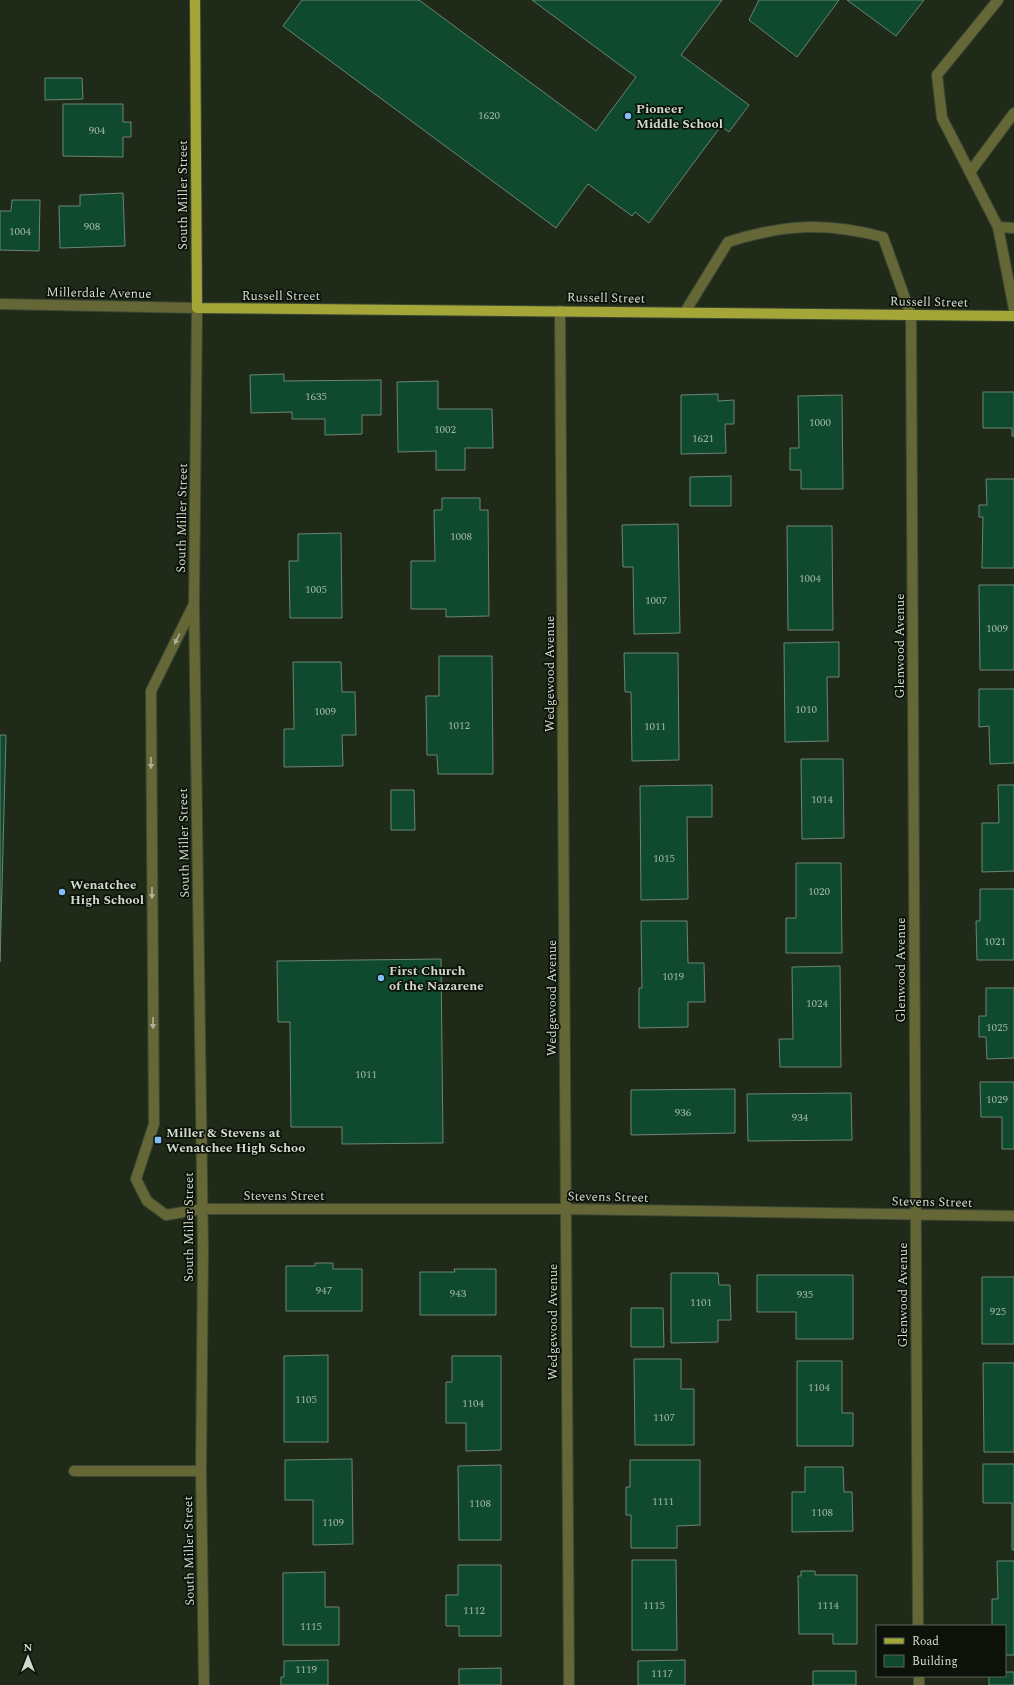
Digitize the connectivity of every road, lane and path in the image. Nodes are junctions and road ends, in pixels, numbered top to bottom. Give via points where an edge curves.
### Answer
1 (196, 0) edge
2 (998, 0) edge
3 (1014, 113) edge
4 (970, 172) junction
5 (998, 227) junction
6 (1014, 228) edge
7 (0, 304) edge
8 (197, 308) junction
9 (1014, 309) edge
10 (560, 311) junction
11 (684, 312) junction
12 (912, 315) junction
13 (1014, 316) edge
14 (194, 604) junction
15 (202, 1209) junction
16 (566, 1209) junction
17 (915, 1215) junction
18 (1014, 1216) edge
19 (74, 1471) dead end
20 (201, 1471) junction
21 (918, 1625) edge
22 (204, 1685) edge
23 (569, 1685) edge

1 - 8 main road, South Miller Street
2 - 4 street via 937,75 942,118
3 - 4 street
4 - 5 street
5 - 6 street
5 - 9 street
7 - 8 street, Millerdale Avenue
8 - 10 main road, Russell Street
8 - 14 street, South Miller Street
10 - 11 main road, Russell Street
10 - 16 street, Wedgewood Avenue
11 - 12 main road, Russell Street
11 - 12 street via 728,242 759,232 792,227 823,227 883,237
12 - 13 main road, Russell Street
12 - 17 street, Glenwood Avenue
14 - 15 street, South Miller Street
14 -> 15 street, Stevens Street via 150,691 154,1124 136,1179 147,1200 166,1215
15 - 16 street, Stevens Street
15 - 20 street, South Miller Street
16 - 17 street, Stevens Street
16 - 23 street, Wedgewood Avenue
17 - 18 street, Stevens Street
17 - 21 street, Glenwood Avenue
19 - 20 street
20 - 22 street, South Miller Street

